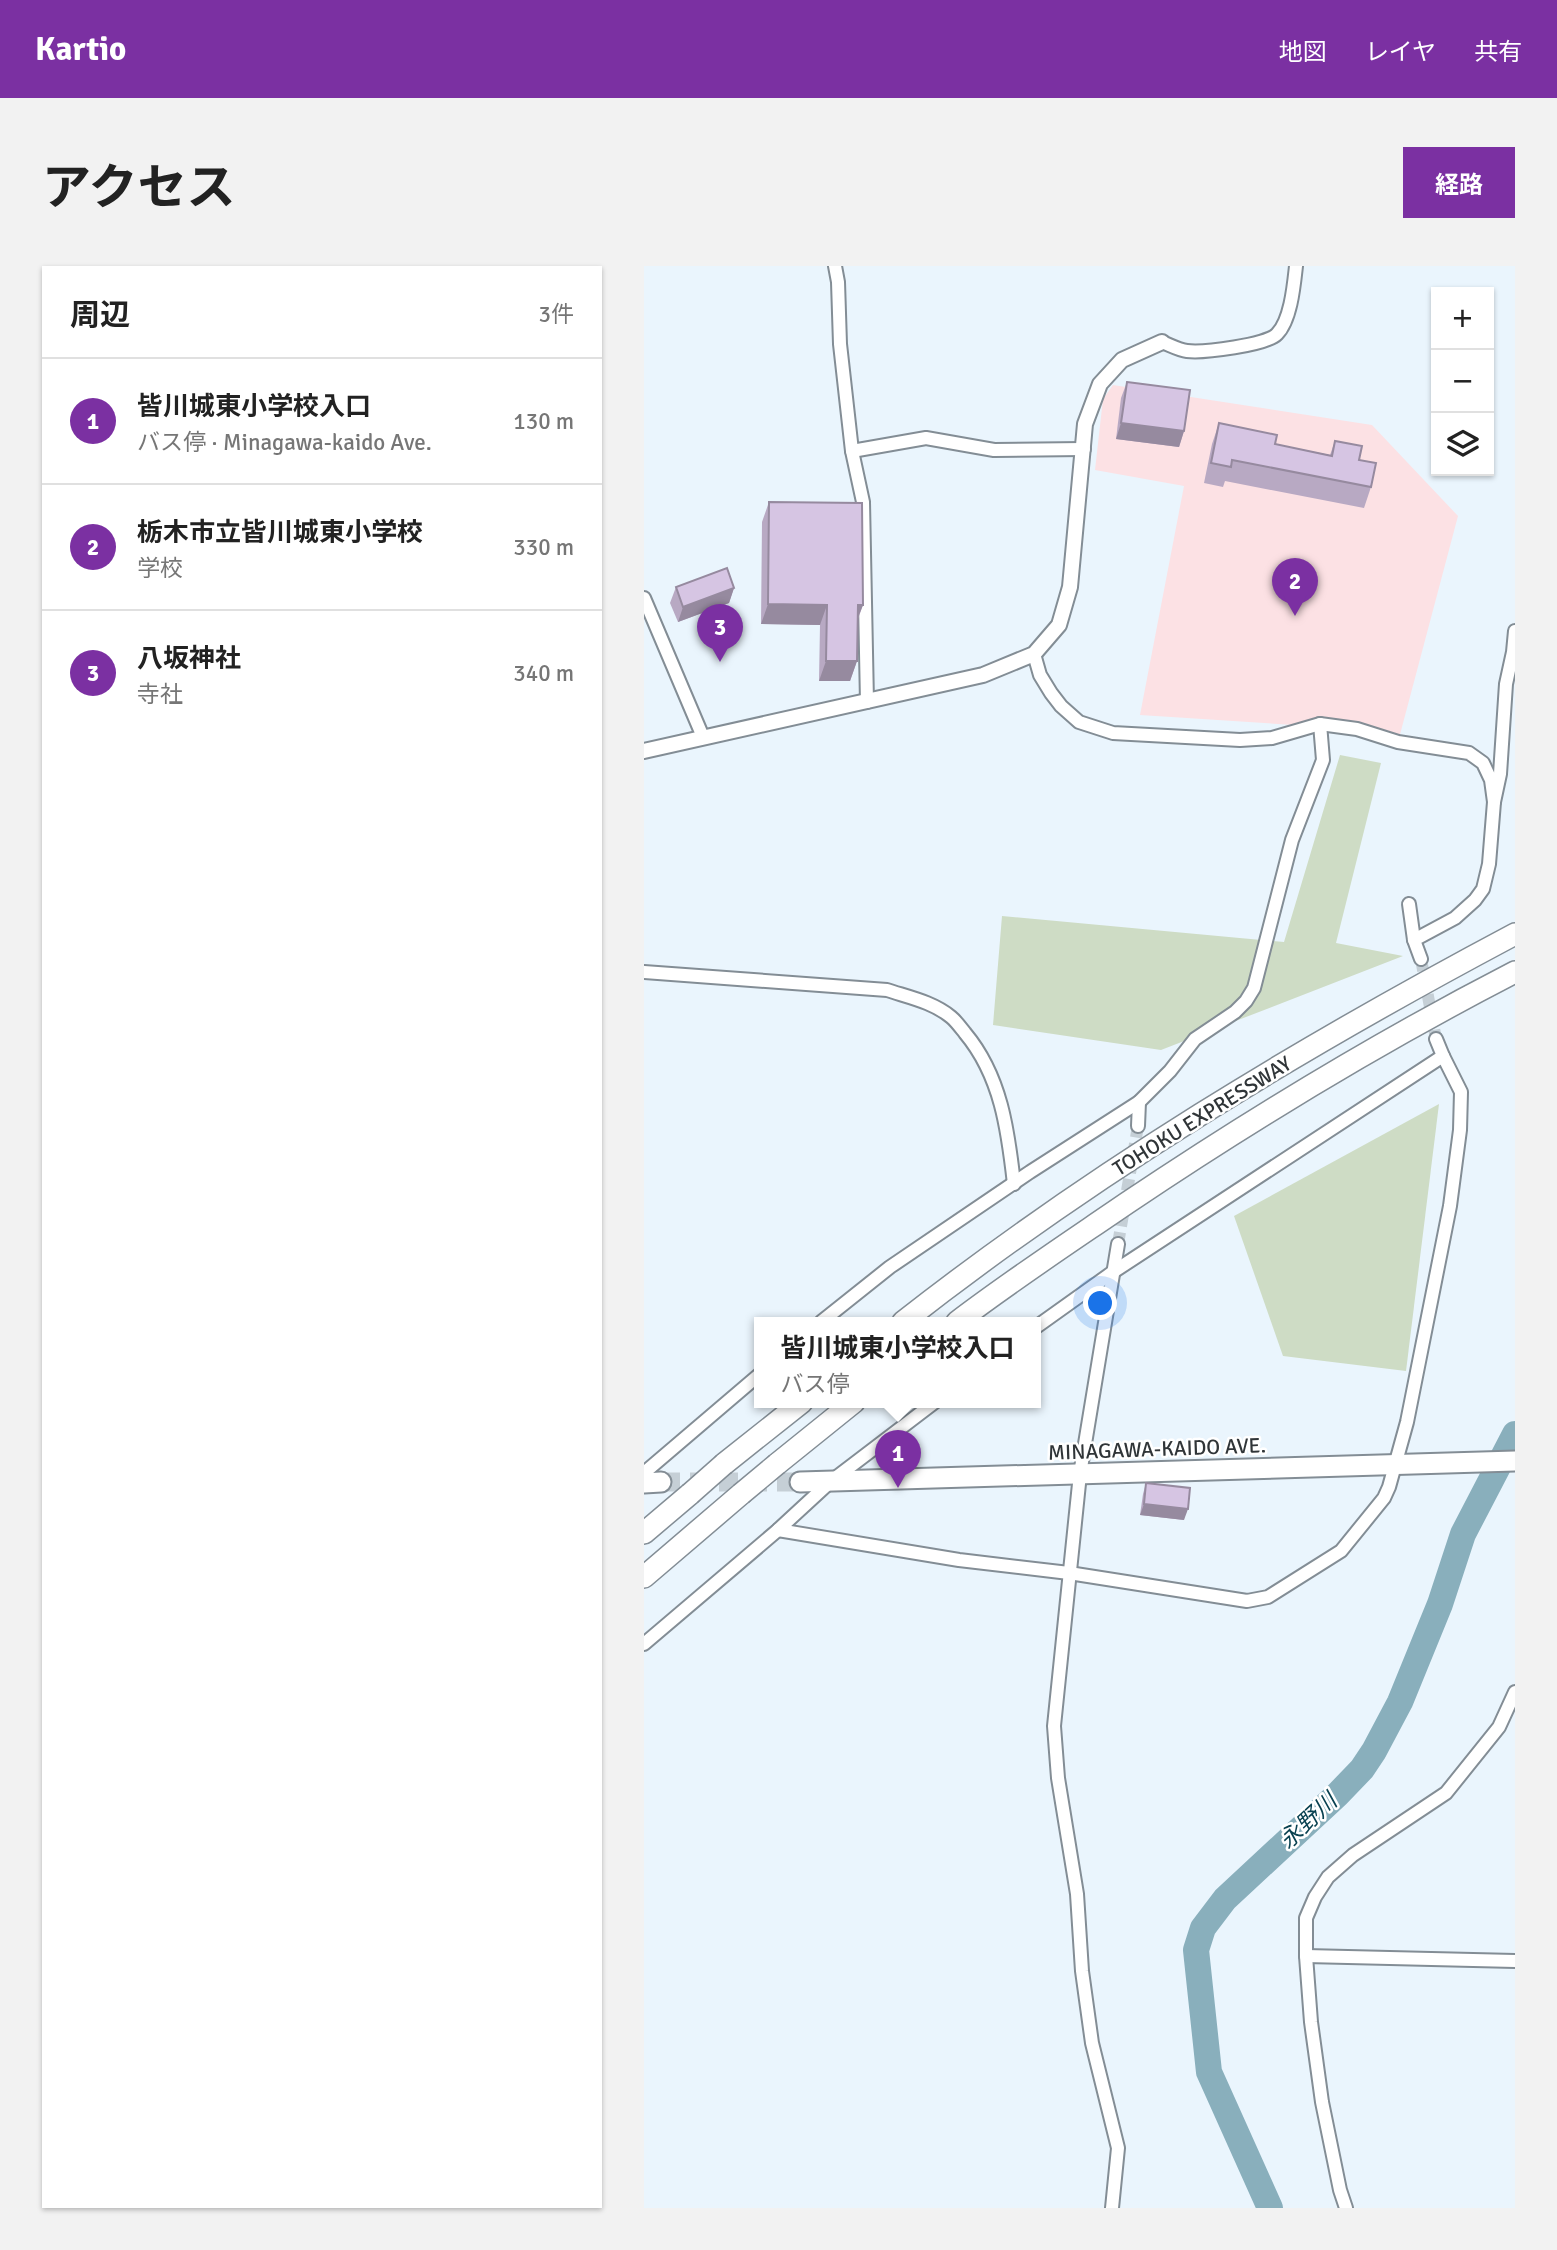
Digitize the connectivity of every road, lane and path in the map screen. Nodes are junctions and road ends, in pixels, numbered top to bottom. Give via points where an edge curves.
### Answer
1 (835, 266) edge
2 (1296, 266) edge
3 (1162, 342) joint
4 (1084, 449) junction
5 (852, 452) junction
6 (644, 598) edge
7 (1515, 631) edge
8 (1034, 654) junction
9 (867, 702) junction
10 (1320, 724) junction
11 (703, 737) junction
12 (644, 751) edge
13 (1494, 802) junction
14 (1409, 904) dead end
15 (1515, 934) edge
16 (1414, 940) junction
17 (1421, 960) tunnel mouth
18 (644, 972) edge
19 (1515, 972) edge
20 (1436, 1039) tunnel mouth
21 (1443, 1056) junction
22 (1139, 1102) junction
23 (1138, 1126) tunnel mouth
24 (1014, 1184) junction
25 (1118, 1244) tunnel mouth
26 (1113, 1272) junction
27 (827, 1317) edge
28 (910, 1317) edge
29 (964, 1317) edge
30 (1041, 1323) edge
31 (754, 1380) edge
32 (794, 1408) edge
33 (847, 1408) edge
34 (927, 1408) edge
35 (1515, 1461) edge
36 (1399, 1464) junction
37 (1080, 1474) junction
38 (650, 1479) edge
39 (800, 1482) tunnel mouth
40 (830, 1482) junction
41 (778, 1530) junction
42 (644, 1533) edge
43 (1069, 1573) junction
44 (644, 1577) edge
45 (644, 1644) edge
46 (1515, 1692) edge
47 (1306, 1956) junction
48 (1515, 1961) edge
49 (1112, 2208) edge
50 (1346, 2208) edge

1 - 5 street
2 - 3 street via 1283,325 1265,342 1187,351
3 - 4 street via 1122,360 1100,384 1085,424
4 - 5 street via 994,450 926,438
4 - 8 street via 1070,587 1059,625
5 - 9 street via 863,502
6 - 11 street
7 - 13 street
8 - 9 street via 983,675
8 - 10 street via 1040,674 1061,706 1079,722 1113,733 1240,740 1272,738
9 - 11 street
10 - 13 street via 1469,753 1483,763
10 - 22 street via 1323,760 1292,839 1254,988 1235,1012 1195,1039
11 - 12 street
13 - 16 street via 1483,889 1455,918
14 - 16 street
15 - 28 highway, TOHOKU EXPRESSWAY via 1300,1054 1175,1131
16 - 17 street
18 - 24 street via 887,990 951,1016 975,1044 997,1086
19 - 29 highway, TOHOKU EXPRESSWAY via 1387,1041 1192,1160
20 - 21 street
21 - 26 street
21 - 36 street via 1461,1092 1460,1130 1450,1206
22 - 23 street
22 - 24 street
24 - 27 street via 890,1267
25 - 26 street
26 - 30 street
26 - 37 street
31 - 38 street
32 - 42 highway, bridge
33 - 44 highway, bridge
34 - 40 street
35 - 36 main road, MINAGAWA-KAIDO AVE.
36 - 37 main road, MINAGAWA-KAIDO AVE.
36 - 43 street via 1384,1499 1341,1551 1268,1597 1247,1601
37 - 40 main road, MINAGAWA-KAIDO AVE.
37 - 43 street
39 - 40 main road, MINAGAWA-KAIDO AVE.
40 - 41 street
41 - 43 street
41 - 45 street
43 - 49 street via 1055,1755 1077,1894 1092,2043 1118,2148
46 - 47 street via 1499,1727 1446,1793 1328,1877 1306,1918
47 - 48 street
47 - 50 street via 1322,2102

